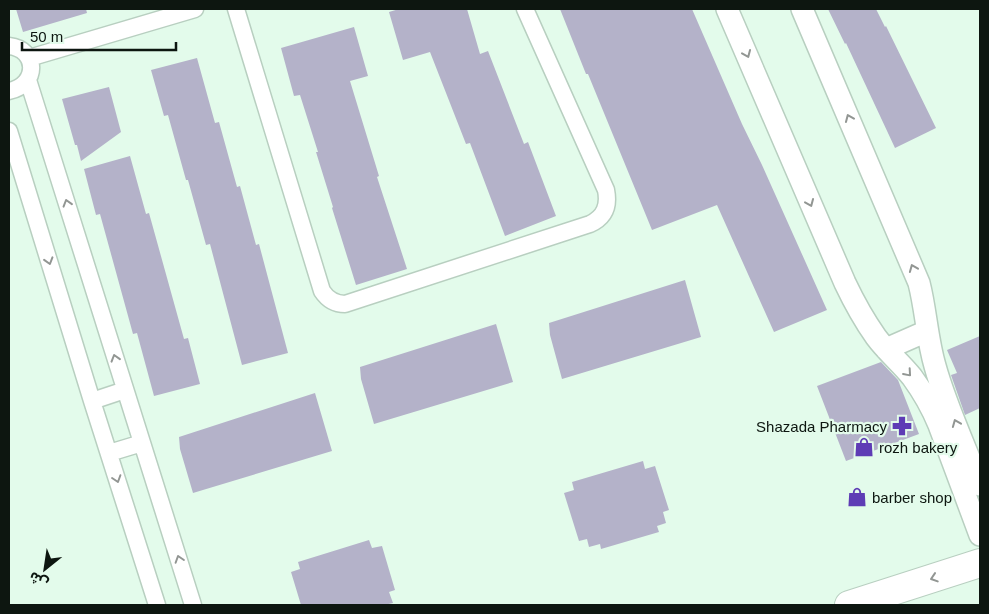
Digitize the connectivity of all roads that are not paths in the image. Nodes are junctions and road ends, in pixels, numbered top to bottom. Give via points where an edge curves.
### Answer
1 (194, 9) edge
2 (236, 9) edge
3 (525, 9) edge
4 (727, 9) edge
5 (802, 9) edge
6 (9, 46) edge
7 (29, 58) junction
8 (28, 80) junction
9 (9, 91) edge
10 (9, 131) edge
11 (927, 331) junction
12 (886, 349) junction
13 (932, 389) junction
14 (125, 390) junction
15 (92, 401) junction
16 (142, 442) junction
17 (109, 452) junction
18 (980, 485) edge
19 (980, 535) edge
20 (980, 563) edge
21 (157, 605) edge
22 (194, 605) edge
23 (849, 605) edge

1 - 7 street
2 - 3 street via 322,291 334,302 346,304 590,224 606,210 606,190
4 -> 12 street via 845,283 875,337
11 -> 5 street via 916,277
6 - 7 street via 19,48
7 - 8 street via 31,73
8 - 9 street
14 -> 8 street
10 -> 15 street
11 - 12 street
11 - 13 street via 934,365
12 -> 13 street via 912,377
18 -> 13 street
13 - 19 street via 939,425
14 - 15 street
14 - 16 street
15 - 17 street
16 - 17 street
22 -> 16 street
17 -> 21 street
20 -> 23 highway

